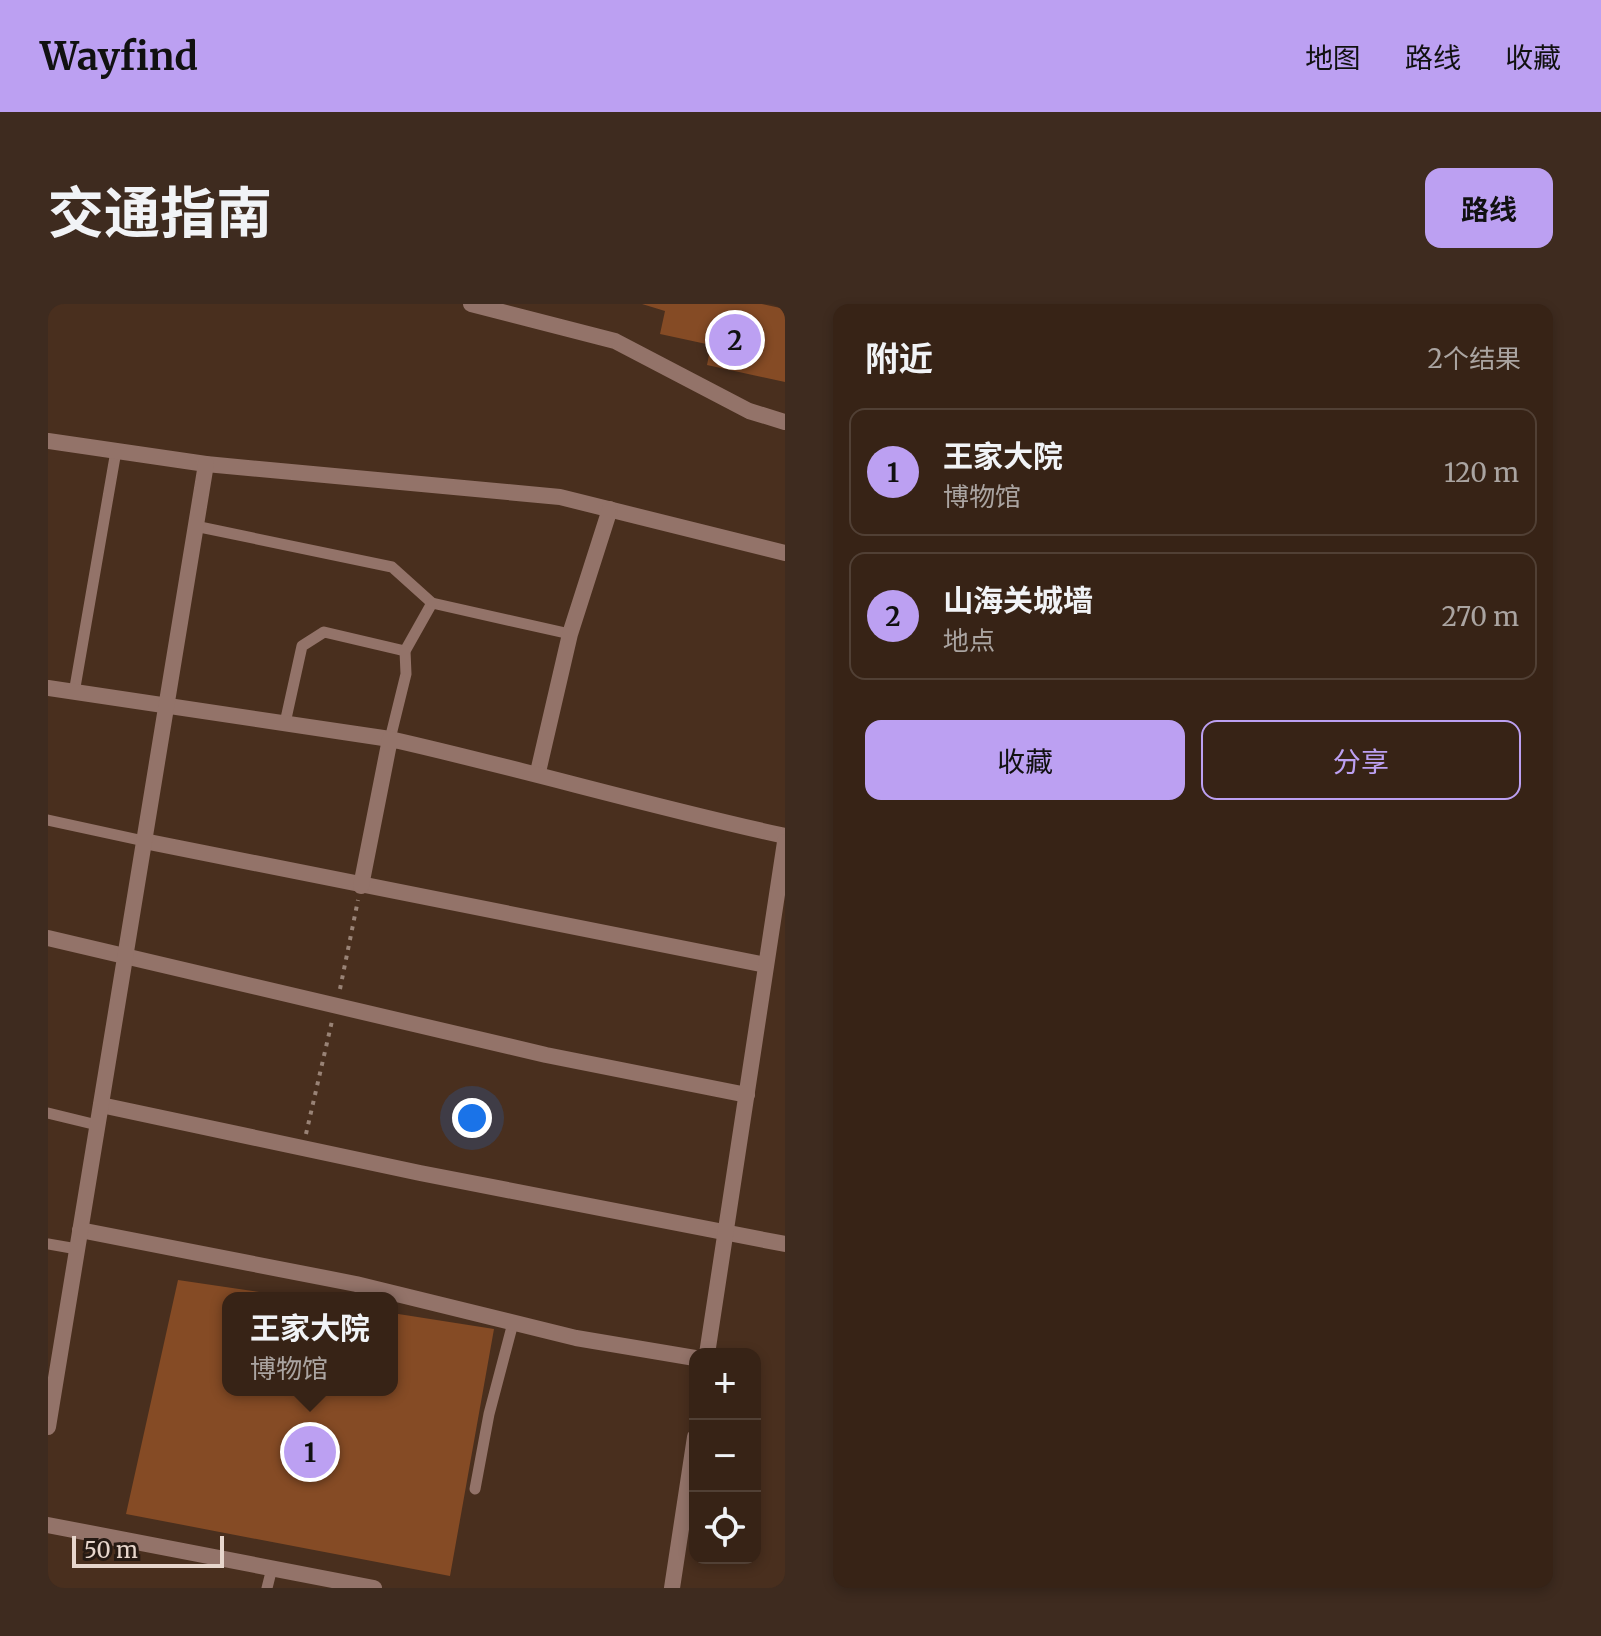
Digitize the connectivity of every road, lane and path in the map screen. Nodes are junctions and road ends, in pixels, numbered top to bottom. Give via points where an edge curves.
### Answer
1 (471, 304) edge
2 (785, 422) edge
3 (48, 441) edge
4 (116, 451) junction
5 (206, 464) junction
6 (610, 509) junction
7 (195, 526) junction
8 (785, 553) edge
9 (432, 603) junction
10 (570, 634) junction
11 (405, 651) junction
12 (48, 688) edge
13 (74, 693) junction
14 (166, 708) junction
15 (285, 723) junction
16 (390, 739) junction
17 (538, 772) junction
18 (48, 820) edge
19 (785, 839) edge
20 (144, 841) junction
21 (361, 886) junction
22 (48, 938) edge
23 (125, 957) junction
24 (766, 965) junction
25 (337, 1004) junction
26 (747, 1095) junction
27 (101, 1105) junction
28 (48, 1113) edge
29 (97, 1125) junction
30 (302, 1148) junction
31 (80, 1230) junction
32 (723, 1234) junction
33 (48, 1244) edge
34 (785, 1244) edge
35 (77, 1249) junction
36 (388, 1292) edge
37 (398, 1294) edge
38 (513, 1323) junction
39 (708, 1348) edge
40 (689, 1357) edge
41 (48, 1427) edge
42 (689, 1476) edge
43 (475, 1489) dead end
44 (48, 1525) edge
45 (272, 1568) junction
46 (267, 1588) edge
47 (374, 1588) edge
48 (672, 1588) edge

1 - 2 street via 615,341 749,411
3 - 4 street
4 - 5 street
4 - 13 lane
5 - 6 street via 560,497
5 - 7 street
6 - 8 street
6 - 10 street
7 - 9 lane via 392,567
7 - 14 street
9 - 10 lane
9 - 11 lane
10 - 17 street
11 - 15 lane via 324,632 302,646
11 - 16 lane via 406,674
12 - 13 street
13 - 14 street
14 - 15 street
14 - 20 street
15 - 16 street
16 - 17 street
16 - 21 street
17 - 19 street via 650,807
18 - 20 lane
19 - 24 street
20 - 21 street
20 - 23 street
21 - 24 street
21 - 25 path
22 - 23 street
23 - 25 street
23 - 27 street
24 - 26 street
25 - 26 street via 546,1055
25 - 30 path
26 - 32 street
27 - 29 street
27 - 30 street
28 - 29 lane
29 - 31 street
30 - 32 street
31 - 35 street
31 - 36 street
32 - 34 street
32 - 39 street
33 - 35 lane
35 - 41 street
37 - 38 street
38 - 40 street
38 - 43 lane
42 - 48 street
44 - 45 street
45 - 46 lane
45 - 47 street

